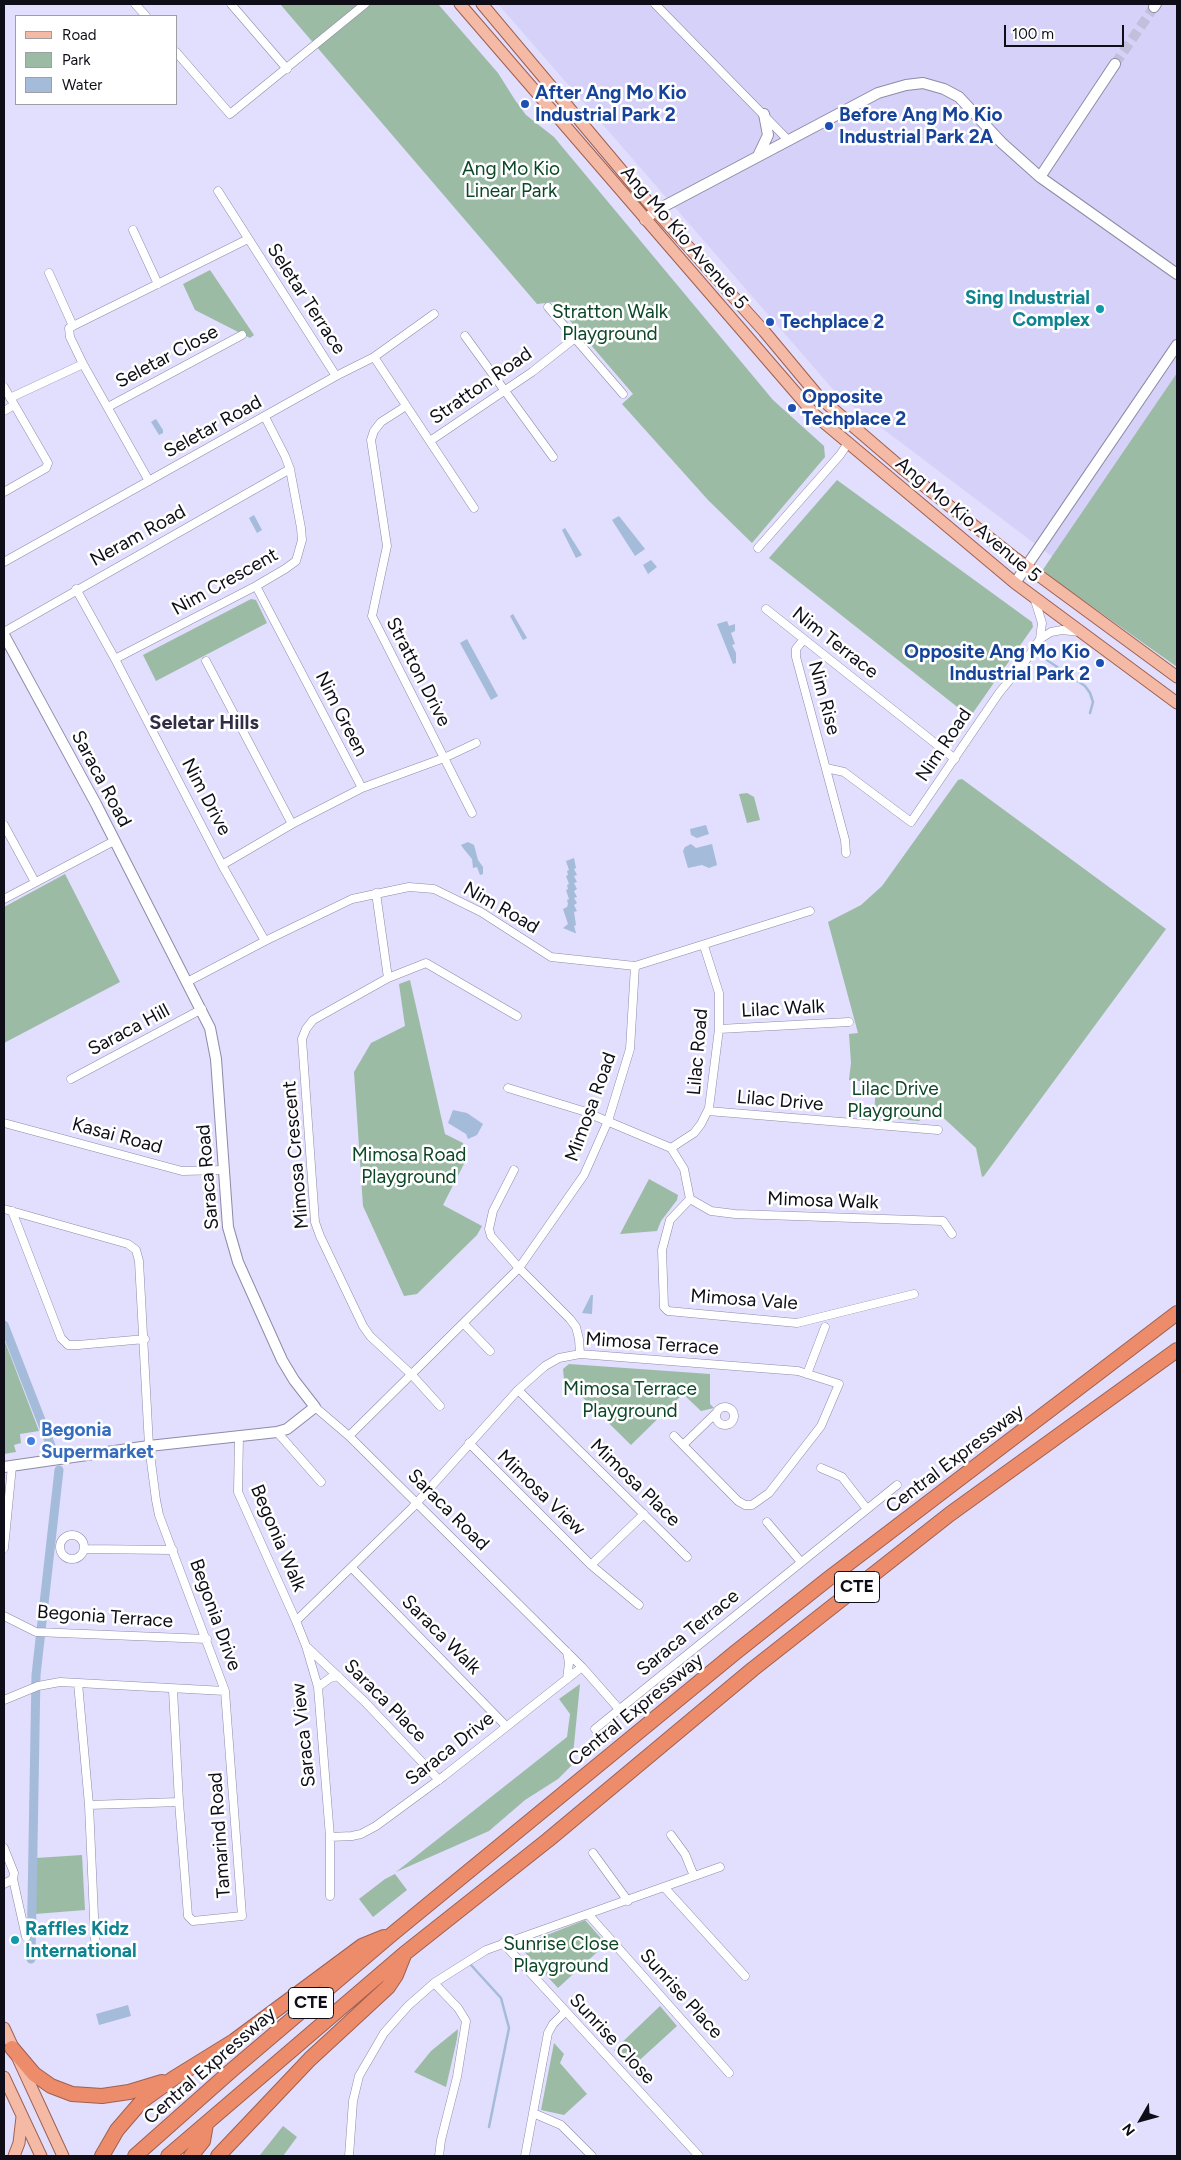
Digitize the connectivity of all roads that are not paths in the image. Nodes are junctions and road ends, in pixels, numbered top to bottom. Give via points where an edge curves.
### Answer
1 (135, 4) edge
2 (231, 4) edge
3 (365, 4) edge
4 (460, 4) edge
5 (474, 4) edge
6 (482, 4) edge
7 (655, 4) edge
8 (145, 15) edge
9 (469, 15) junction
10 (178, 54) edge
11 (1115, 64) tunnel mouth
12 (287, 69) junction
13 (764, 114) junction
14 (788, 141) junction
15 (758, 156) junction
16 (1040, 177) junction
17 (218, 191) dead end
18 (655, 211) junction
19 (645, 220) junction
20 (133, 230) dead end
21 (248, 238) junction
22 (49, 273) dead end
23 (1177, 274) edge
24 (158, 284) junction
25 (548, 307) dead end
26 (434, 314) dead end
27 (73, 326) junction
28 (242, 335) dead end
29 (465, 336) dead end
30 (574, 338) junction
31 (1177, 345) edge
32 (374, 357) junction
33 (83, 364) junction
34 (336, 376) junction
35 (4, 387) edge
36 (504, 391) junction
37 (623, 394) dead end
38 (12, 402) junction
39 (406, 406) junction
40 (108, 407) junction
41 (4, 410) edge
42 (266, 417) junction
43 (430, 441) junction
44 (848, 443) junction
45 (553, 456) dead end
46 (290, 470) junction
47 (149, 481) junction
48 (4, 492) edge
49 (474, 508) dead end
50 (758, 548) dead end
51 (4, 562) edge
52 (1026, 567) junction
53 (1015, 583) junction
54 (256, 586) junction
55 (76, 589) junction
56 (1034, 597) junction
57 (766, 609) dead end
58 (1080, 632) junction
59 (4, 633) edge
60 (804, 639) junction
61 (1040, 639) junction
62 (115, 659) junction
63 (206, 661) dead end
64 (1177, 677) edge
65 (1177, 703) edge
66 (476, 743) dead end
67 (444, 758) junction
68 (955, 759) junction
69 (826, 768) junction
70 (362, 788) junction
71 (472, 813) dead end
72 (292, 824) junction
73 (4, 825) edge
74 (114, 841) junction
75 (846, 853) dead end
76 (222, 865) junction
77 (35, 882) junction
78 (376, 893) junction
79 (4, 899) edge
80 (810, 912) dead end
81 (264, 941) junction
82 (704, 946) junction
83 (635, 966) junction
84 (388, 978) junction
85 (187, 982) junction
86 (202, 1010) junction
87 (516, 1016) dead end
88 (849, 1022) dead end
89 (720, 1029) junction
90 (71, 1079) dead end
91 (508, 1088) dead end
92 (708, 1111) junction
93 (608, 1121) junction
94 (4, 1122) edge
95 (938, 1130) dead end
96 (671, 1148) junction
97 (224, 1170) junction
98 (514, 1170) dead end
99 (690, 1199) junction
100 (4, 1209) edge
101 (12, 1211) junction
102 (952, 1234) dead end
103 (519, 1268) junction
104 (914, 1294) dead end
105 (1177, 1313) edge
106 (464, 1324) junction
107 (825, 1327) dead end
108 (145, 1339) junction
109 (1177, 1350) edge
110 (490, 1351) dead end
111 (580, 1354) junction
112 (807, 1374) junction
113 (412, 1375) junction
114 (518, 1390) junction
115 (440, 1406) dead end
116 (315, 1407) junction
117 (717, 1412) dead end
118 (277, 1432) junction
119 (239, 1436) junction
120 (349, 1436) junction
121 (674, 1436) dead end
122 (469, 1443) junction
123 (683, 1445) junction
124 (149, 1446) junction
125 (8, 1466) edge
126 (821, 1468) dead end
127 (321, 1482) dead end
128 (897, 1485) dead end
129 (416, 1504) junction
130 (868, 1509) junction
131 (644, 1514) junction
132 (767, 1522) dead end
133 (4, 1548) edge
134 (84, 1548) dead end
135 (173, 1550) junction
136 (687, 1557) dead end
137 (801, 1562) junction
138 (591, 1565) junction
139 (352, 1568) junction
140 (639, 1605) dead end
141 (4, 1616) edge
142 (296, 1621) junction
143 (207, 1639) junction
144 (306, 1646) junction
145 (567, 1652) junction
146 (582, 1667) junction
147 (338, 1676) junction
148 (567, 1679) junction
149 (78, 1683) junction
150 (318, 1687) junction
151 (173, 1690) junction
152 (225, 1691) junction
153 (4, 1700) edge
154 (619, 1709) junction
155 (506, 1726) junction
156 (595, 1729) dead end
157 (439, 1780) junction
158 (178, 1802) junction
159 (88, 1805) junction
160 (671, 1834) dead end
161 (330, 1837) junction
162 (4, 1848) edge
163 (593, 1853) dead end
164 (720, 1867) dead end
165 (694, 1876) junction
166 (13, 1879) junction
167 (4, 1884) edge
168 (664, 1887) junction
169 (330, 1896) dead end
170 (628, 1901) junction
171 (588, 1914) junction
172 (391, 1935) junction
173 (26, 1937) dead end
174 (95, 1939) dead end
175 (503, 1943) junction
176 (404, 1954) junction
177 (745, 1976) dead end
178 (434, 1983) junction
179 (565, 2012) junction
180 (4, 2028) edge
181 (12, 2048) junction
182 (729, 2073) dead end
183 (4, 2077) edge
184 (174, 2078) junction
185 (533, 2113) junction
186 (22, 2117) junction
187 (206, 2124) junction
188 (14, 2156) edge
189 (41, 2156) edge
190 (63, 2156) edge
191 (102, 2156) edge
192 (135, 2156) edge
193 (168, 2156) edge
194 (191, 2156) edge
195 (218, 2156) edge
196 (349, 2156) edge
197 (439, 2156) edge
198 (525, 2156) edge
199 (592, 2156) edge
200 (699, 2156) edge

1 - 8 street
2 - 12 street
3 - 12 street
4 - 9 main road, Ang Mo Kio Avenue 5
5 - 9 main road
6 - 18 main road, Ang Mo Kio Avenue 5
7 - 13 street
9 - 19 main road, Ang Mo Kio Avenue 5
10 - 12 street via 230,114
11 - 16 street
13 - 14 street
13 - 15 street via 768,134
14 - 15 street
14 - 16 street via 878,93 923,83 944,88 959,97 1002,143
15 - 18 street
16 - 23 street
17 - 21 street, Seletar Terrace
18 - 19 street
18 - 52 main road, Ang Mo Kio Avenue 5 via 819,397
19 - 44 main road, Ang Mo Kio Avenue 5 via 810,410
20 - 24 street
21 - 24 street, Seletar Terrace
21 - 34 street, Seletar Terrace
22 - 27 street
24 - 27 street, Seletar Terrace
25 - 30 street
26 - 32 street, Seletar Road
27 - 33 street via 69,332
28 - 40 street, Seletar Close
29 - 36 street
30 - 36 street, Stratton Road
30 - 37 street
31 - 52 street
32 - 34 street, Seletar Road
32 - 39 street, Stratton Road
33 - 38 street
33 - 40 street, Seletar Close
34 - 42 street, Seletar Road
35 - 38 street
36 - 43 street, Stratton Road
36 - 45 street
38 - 41 street
38 - 48 street via 48,463 46,468
39 - 43 street, Stratton Road
39 - 67 street, Stratton Drive via 381,422 371,440 387,546 372,616
40 - 47 street, Seletar Close
42 - 46 street, Nim Crescent
42 - 47 street, Seletar Road
43 - 49 street, Stratton Road
44 - 50 street
44 - 53 main road, Ang Mo Kio Avenue 5
46 - 54 street, Nim Crescent via 301,528 300,551 289,567
46 - 55 street, Neram Road
47 - 51 street, Seletar Road
52 - 53 street
52 - 64 main road, Ang Mo Kio Avenue 5
53 - 56 main road, Ang Mo Kio Avenue 5
54 - 62 street, Nim Crescent
54 - 70 street, Nim Green
55 - 59 street, Neram Road
55 - 62 street, Nim Drive
56 - 58 main road, Ang Mo Kio Avenue 5
56 - 61 street via 1042,623
57 - 60 street, Nim Terrace
58 - 61 street via 1062,630
58 - 65 main road, Ang Mo Kio Avenue 5
59 - 74 street, Saraca Road
60 - 68 street, Nim Terrace
60 - 69 street, Nim Rise via 796,649 796,658
61 - 68 street, Nim Road
62 - 76 street, Nim Drive
63 - 72 street
66 - 67 street
67 - 70 street
67 - 71 street, Stratton Drive
68 - 69 street, Nim Road via 911,822 844,772
69 - 75 street, Nim Rise via 846,840
70 - 72 street
72 - 76 street
73 - 77 street
74 - 77 street
74 - 85 street, Saraca Road
76 - 81 street, Nim Drive
77 - 79 street
78 - 81 street, Nim Road via 352,899
78 - 83 street, Nim Road via 409,887 434,889 481,912 551,957
78 - 84 street
80 - 82 street, Nim Road
81 - 85 street, Nim Road
82 - 83 street, Nim Road
82 - 89 street, Lilac Road via 719,993
83 - 93 street, Mimosa Road via 630,1049
84 - 87 street, Mimosa Crescent via 427,963
84 - 113 street, Mimosa Crescent via 313,1020 302,1039 315,1222 363,1326
85 - 86 street, Saraca Road
86 - 90 street, Saraca Hill
86 - 97 street, Saraca Road via 210,1028 216,1059
88 - 89 street, Lilac Walk
89 - 92 street, Lilac Road
91 - 93 street
92 - 95 street, Lilac Drive
92 - 96 street, Lilac Road via 694,1133
93 - 96 street
93 - 103 street, Mimosa Road via 584,1175
94 - 97 street, Kasai Road via 182,1170
96 - 99 street via 684,1169
97 - 116 street, Saraca Road via 228,1228 238,1262 282,1360
98 - 103 street via 493,1211 489,1229 495,1242
99 - 102 street, Mimosa Walk via 711,1211 735,1214 942,1221
99 - 104 street, Mimosa Vale via 668,1223 662,1250 664,1307 668,1311 797,1323
100 - 101 street, Begonia Drive
101 - 108 street, Begonia Drive via 128,1244 136,1250
101 - 108 street via 60,1338 78,1346
103 - 106 street, Mimosa Road
103 - 111 street via 570,1319 579,1339
105 - 172 highway, Central Expressway / CTE via 828,1579
106 - 110 street
106 - 113 street, Mimosa Road
107 - 112 street
108 - 124 street, Begonia Drive
109 - 176 highway, CTE via 950,1514
111 - 112 street, Mimosa Terrace
111 - 114 street, Mimosa Terrace via 553,1361
112 - 123 street, Mimosa Terrace via 839,1384 821,1426 758,1503 746,1505 738,1501
113 - 115 street
113 - 120 street, Mimosa Road
114 - 122 street, Mimosa Terrace
114 - 131 street, Mimosa Place
116 - 118 street via 287,1429
116 - 120 street, Saraca Road
117 - 123 street
118 - 119 street
118 - 127 street
119 - 124 street
119 - 142 street, Begonia Walk via 238,1492
120 - 129 street, Saraca Road
121 - 123 street
122 - 129 street, Mimosa Terrace
122 - 138 street, Mimosa View
124 - 125 street
124 - 135 street, Begonia Drive via 159,1515
125 - 133 street
126 - 130 street via 842,1477
128 - 130 street, Saraca Terrace
129 - 139 street
129 - 145 street, Saraca Road
130 - 137 street, Saraca Terrace
131 - 136 street, Mimosa Place
131 - 138 street
132 - 137 street
134 - 135 street, Begonia Drive
135 - 143 street, Begonia Drive
137 - 154 street, Saraca Terrace
138 - 140 street, Mimosa View
139 - 142 street
139 - 155 street, Saraca Walk
141 - 143 street, Begonia Terrace via 40,1632
142 - 144 street, Saraca View
143 - 152 street, Begonia Drive
144 - 147 street, Saraca Place
144 - 150 street, Saraca View
145 - 146 street, Saraca Road
145 - 148 street
146 - 148 street, Saraca Drive
146 - 154 street, Saraca Road
147 - 150 street
147 - 157 street, Saraca Place
148 - 155 street, Saraca Drive
149 - 151 street
149 - 153 street via 38,1686
149 - 159 street
150 - 161 street, Saraca View
151 - 152 street
151 - 158 street, Tamarind Road
152 - 158 street, Tamarind Road via 242,1916 200,1921 189,1919
154 - 156 street, Saraca Terrace
155 - 157 street, Saraca Drive
157 - 161 street, Saraca Drive via 368,1830 352,1836
158 - 159 street, Tamarind Road
159 - 174 street
160 - 165 street via 685,1854
161 - 169 street, Saraca View
162 - 166 street
163 - 170 street
164 - 165 street
165 - 168 street
166 - 167 street
166 - 173 street
168 - 170 street
168 - 177 street
170 - 171 street
171 - 175 street
171 - 182 street, Sunrise Place
172 - 184 highway via 362,1946 234,2040
172 - 192 highway, Central Expressway / CTE
175 - 178 street via 466,1961
175 - 179 street, Sunrise Close
176 - 187 highway, CTE
176 - 195 highway via 388,1986 310,2059
178 - 196 street via 384,2033 359,2076 353,2101
178 - 197 street via 466,2021 458,2077
179 - 185 street via 548,2033
179 - 200 street, Sunrise Close
180 - 181 main road
181 - 184 highway via 34,2074 51,2086 72,2094 102,2096 129,2092
181 - 190 main road
183 - 186 main road
184 - 191 highway via 142,2101 117,2130
185 - 198 street
185 - 199 street via 560,2125
186 - 188 main road
186 - 189 main road
187 - 193 highway, CTE
187 - 194 highway via 203,2141

